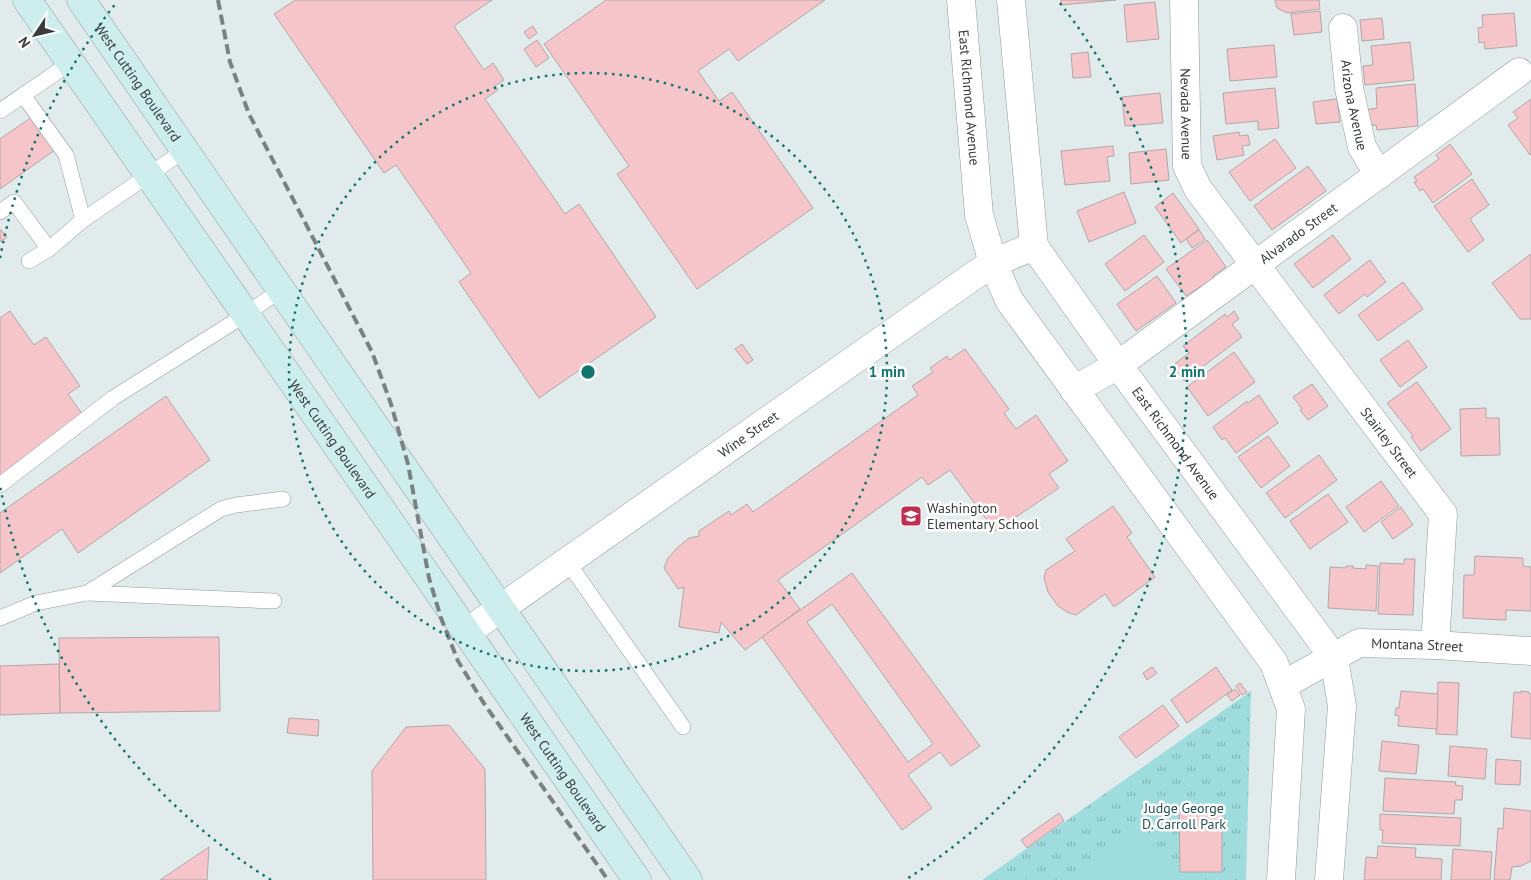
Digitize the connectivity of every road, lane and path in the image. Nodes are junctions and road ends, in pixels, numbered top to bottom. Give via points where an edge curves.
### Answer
1 (27, 0) edge
2 (81, 0) edge
3 (961, 0) edge
4 (1011, 0) edge
5 (1184, 0) edge
6 (1343, 28) dead end
7 (70, 63) junction
8 (1519, 72) dead end
9 (23, 95) junction
10 (0, 111) edge
11 (185, 150) junction
12 (148, 175) junction
13 (1379, 175) junction
14 (0, 212) edge
15 (83, 220) junction
16 (1034, 246) junction
17 (49, 249) junction
18 (29, 261) dead end
19 (993, 263) junction
20 (1256, 266) junction
21 (282, 289) junction
22 (245, 315) junction
23 (1118, 366) junction
24 (1074, 390) junction
25 (0, 485) edge
26 (283, 498) dead end
27 (567, 561) junction
28 (87, 593) junction
29 (274, 601) dead end
30 (500, 609) junction
31 (0, 618) edge
32 (467, 632) junction
33 (1435, 645) junction
34 (1531, 651) edge
35 (1334, 658) junction
36 (1283, 685) junction
37 (683, 727) dead end
38 (637, 880) edge
39 (688, 880) edge
40 (1281, 880) edge
41 (1329, 880) edge

1 - 7 street, West Cutting Boulevard
2 - 11 street, West Cutting Boulevard
3 - 19 street, East Richmond Avenue via 979,215
4 - 16 street, East Richmond Avenue
5 - 20 street, Nevada Avenue via 1187,166 1198,189
6 - 13 street, Arizona Avenue via 1349,88 1362,147
7 - 9 lane
7 - 12 street, West Cutting Boulevard
8 - 13 street, Alvarado Street
9 - 10 lane
9 - 15 lane via 66,155
11 - 12 lane
11 - 21 street, West Cutting Boulevard
12 - 15 lane
12 - 22 street, West Cutting Boulevard
13 - 20 street, Alvarado Street
14 - 17 lane via 14,202
15 - 17 lane
16 - 19 street, Wine Street
16 - 23 street, East Richmond Avenue
17 - 18 lane
19 - 24 street, East Richmond Avenue via 1009,300
19 - 27 street, Wine Street
20 - 23 street, Alvarado Street
20 - 33 street, Stairley Street via 1444,514
21 - 22 lane
21 - 30 street, West Cutting Boulevard
22 - 25 lane via 112,398
22 - 32 street, West Cutting Boulevard
23 - 24 street, Alvarado Street
23 - 35 street, East Richmond Avenue
24 - 36 street, East Richmond Avenue via 1274,663
26 - 28 lane via 221,508
27 - 30 street, Wine Street
27 - 37 lane
28 - 29 lane
28 - 31 lane via 36,603
30 - 32 street, Wine Street
30 - 39 street, West Cutting Boulevard
32 - 38 street, West Cutting Boulevard
33 - 34 street, Montana Street
33 - 35 street, Montana Street via 1359,643
35 - 36 street, Montana Street
35 - 41 street, East Richmond Avenue via 1342,706
36 - 40 street, East Richmond Avenue via 1291,709

